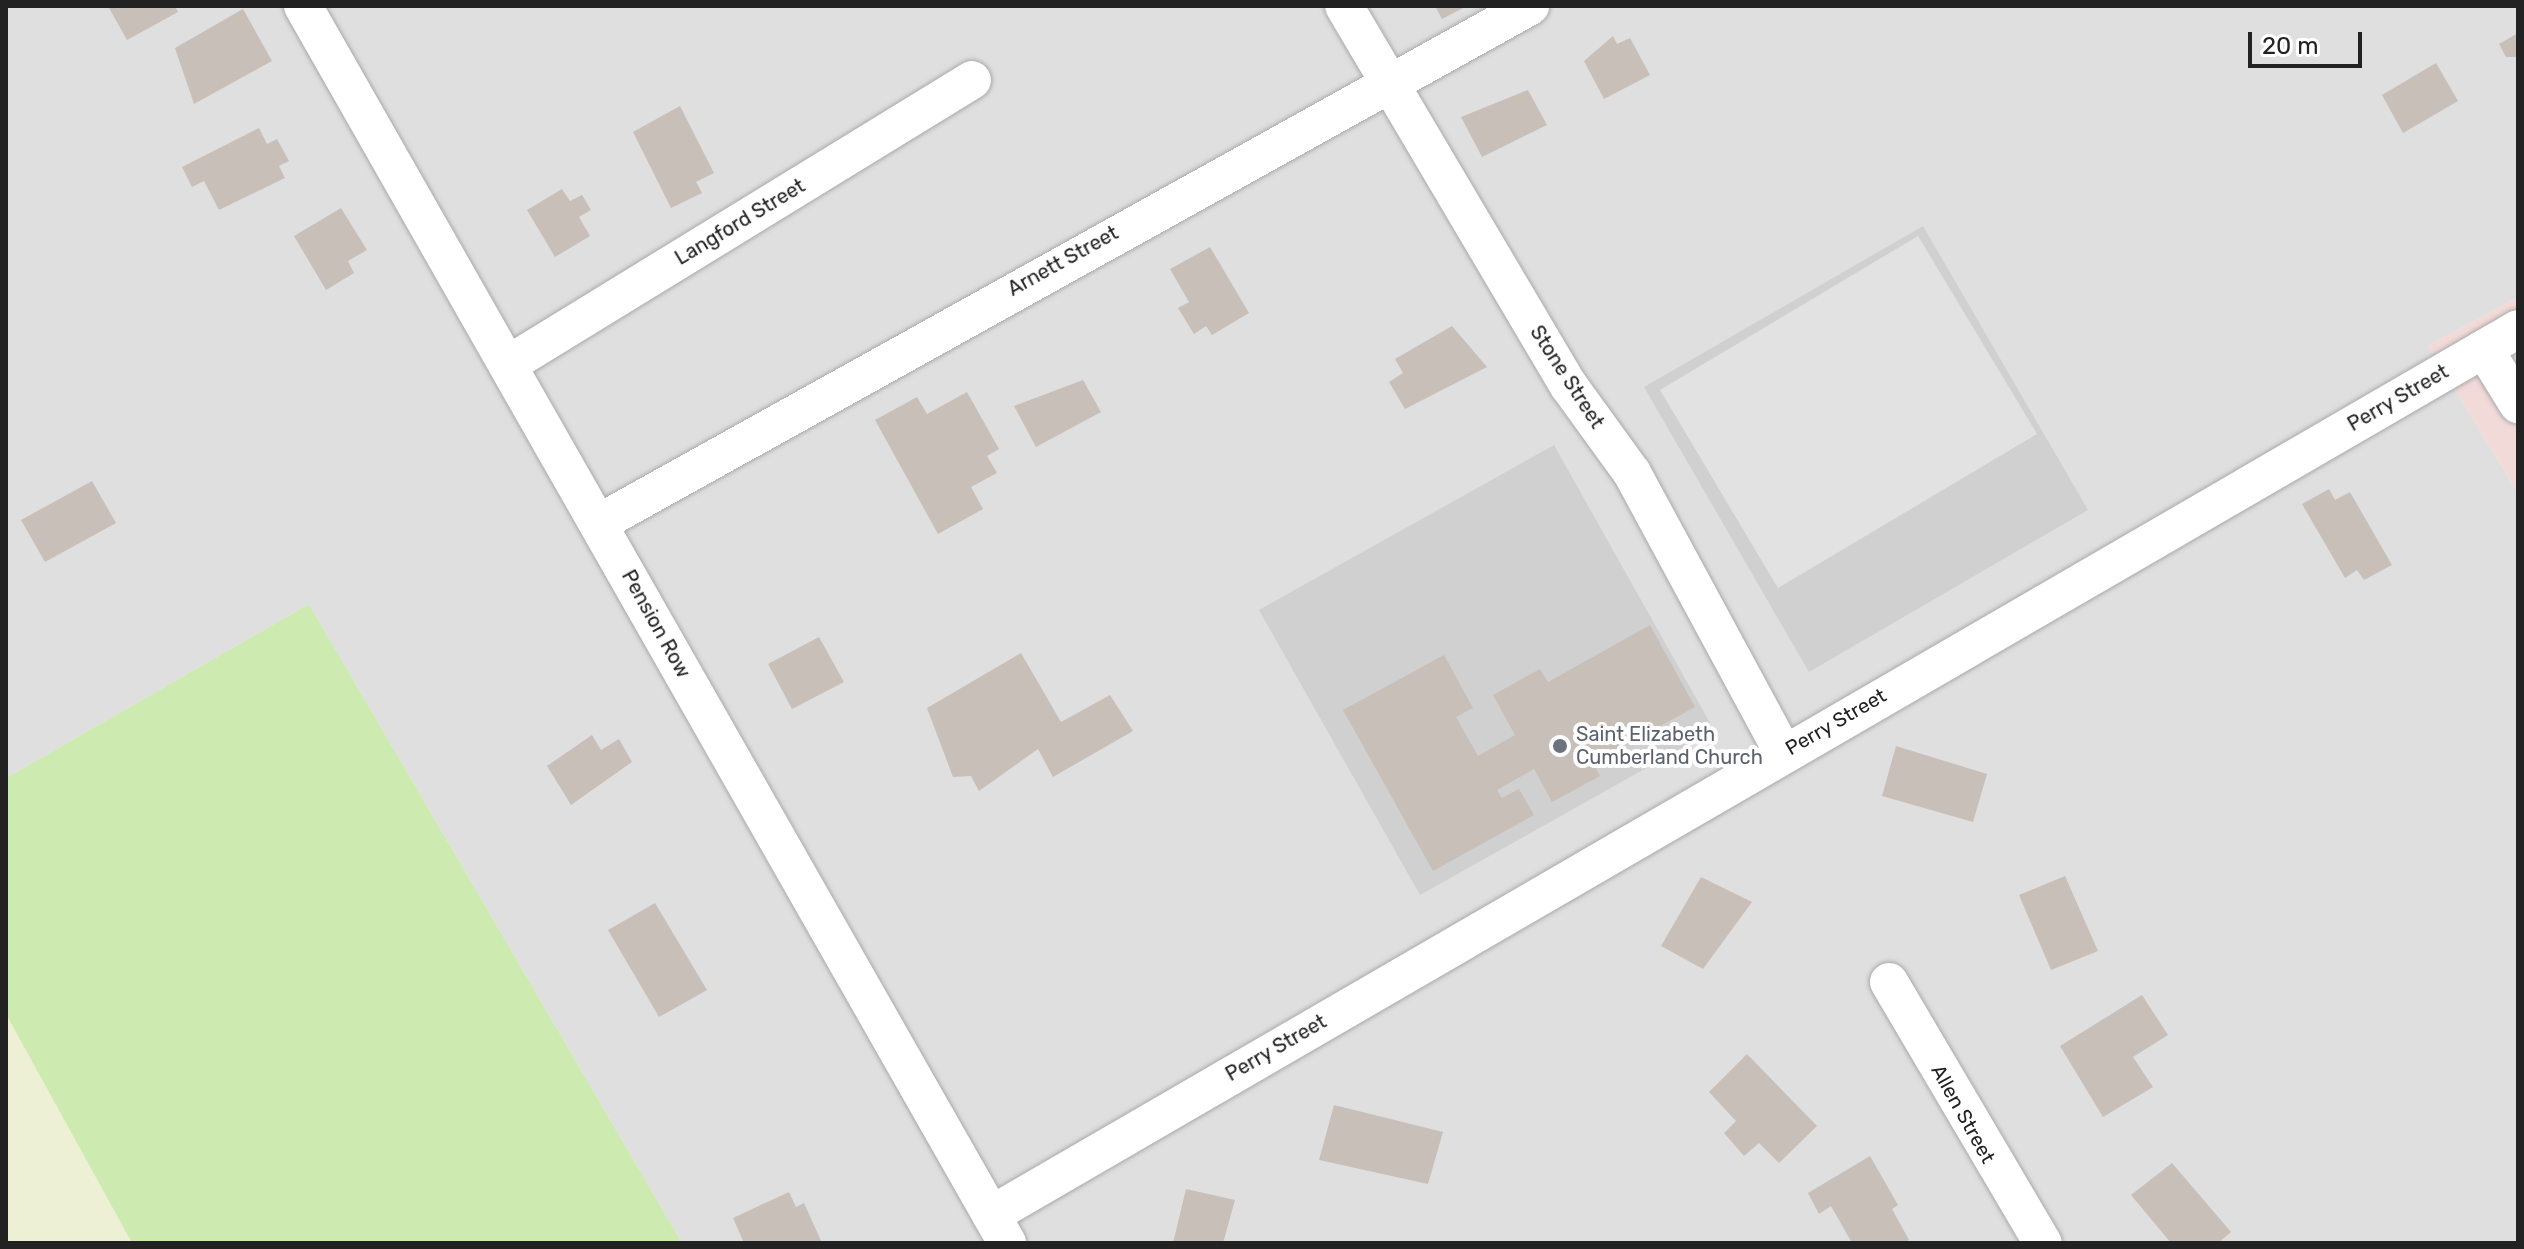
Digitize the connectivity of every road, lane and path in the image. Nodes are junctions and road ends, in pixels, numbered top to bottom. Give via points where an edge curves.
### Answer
1 (303, 6) edge
2 (1344, 6) edge
3 (1530, 6) edge
4 (972, 80) dead end
5 (1390, 84) junction
6 (2518, 329) edge
7 (2484, 349) junction
8 (509, 364) junction
9 (2518, 404) edge
10 (599, 523) junction
11 (1783, 752) junction
12 (1889, 982) dead end
13 (999, 1229) edge
14 (2043, 1243) edge

1 - 8 street, Pension Row
2 - 5 street, Stone Street
3 - 5 street, Arnett Street
4 - 8 street, Langford Street
5 - 10 street, Arnett Street
5 - 11 street, Stone Street via 1569,386 1632,473
6 - 7 street, Perry Street
7 - 9 street
7 - 11 street, Perry Street
8 - 10 street, Pension Row
10 - 13 street, Pension Row
11 - 13 street, Perry Street
12 - 14 street, Allen Street

